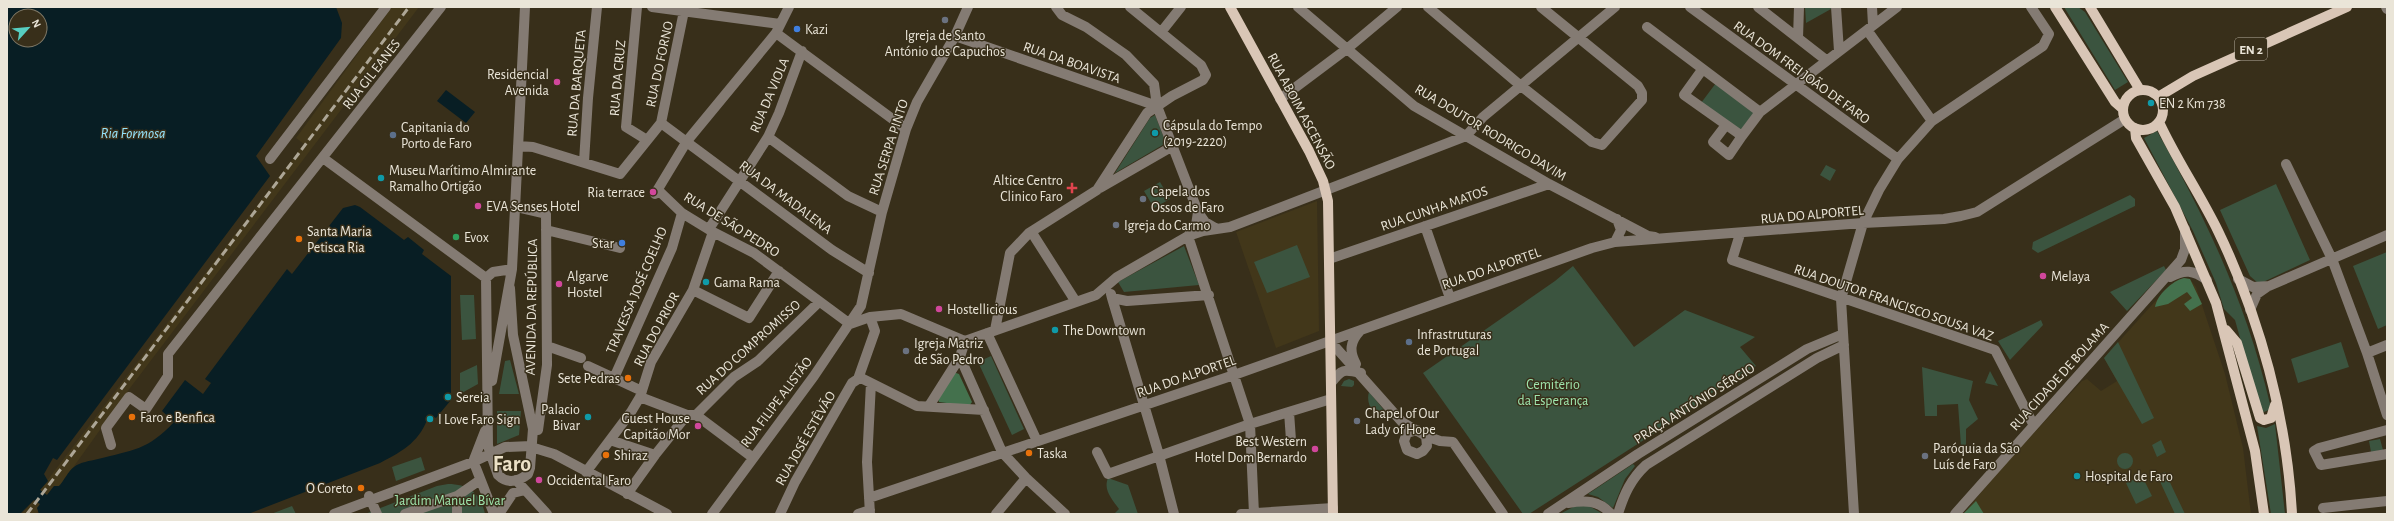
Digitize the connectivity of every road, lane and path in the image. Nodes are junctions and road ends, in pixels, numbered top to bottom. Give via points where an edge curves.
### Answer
1 (386, 7) edge
2 (441, 7) edge
3 (525, 7) edge
4 (598, 7) edge
5 (637, 7) edge
6 (652, 7) edge
7 (789, 7) edge
8 (968, 7) edge
9 (1056, 7) edge
10 (1130, 7) edge
11 (1180, 7) edge
12 (1230, 7) edge
13 (1298, 7) edge
14 (1397, 7) edge
15 (1428, 7) edge
16 (1541, 7) edge
17 (1615, 7) edge
18 (1690, 7) edge
19 (1758, 7) edge
20 (1799, 7) edge
21 (1836, 7) edge
22 (1872, 7) edge
23 (1897, 7) edge
24 (2032, 7) edge
25 (2055, 7) edge
26 (2347, 7) edge
27 (2090, 8) edge
28 (684, 11) junction
29 (1646, 27) dead end
30 (778, 28) junction
31 (1870, 28) junction
32 (1162, 31) junction
33 (955, 36) junction
34 (1579, 37) junction
35 (1798, 38) junction
36 (1348, 48) junction
37 (802, 51) junction
38 (1838, 51) junction
39 (1826, 60) junction
40 (1702, 70) junction
41 (1793, 84) junction
42 (1521, 86) junction
43 (2140, 90) junction
44 (2158, 97) junction
45 (1280, 98) junction
46 (1157, 106) junction
47 (1760, 112) junction
48 (2124, 114) junction
49 (1932, 121) junction
50 (2159, 122) junction
51 (661, 123) junction
52 (1726, 125) junction
53 (2135, 128) junction
54 (906, 129) junction
55 (1466, 136) junction
56 (1742, 136) junction
57 (768, 137) junction
58 (647, 140) junction
59 (687, 141) junction
60 (518, 146) junction
61 (1173, 146) junction
62 (323, 158) junction
63 (270, 159) dead end
64 (1898, 159) junction
65 (584, 162) junction
66 (2286, 164) dead end
67 (740, 180) junction
68 (1549, 184) junction
69 (1097, 190) junction
70 (1325, 190) junction
71 (516, 207) junction
72 (882, 212) junction
73 (1198, 212) junction
74 (682, 213) junction
75 (1617, 219) junction
76 (1863, 223) junction
77 (1426, 226) junction
78 (2185, 228) junction
79 (1217, 229) junction
80 (546, 230) junction
81 (711, 231) junction
82 (1029, 233) junction
83 (1740, 234) junction
84 (2387, 235) edge
85 (1188, 236) junction
86 (1667, 238) junction
87 (1616, 242) junction
88 (620, 248) dead end
89 (1329, 259) junction
90 (2332, 259) junction
91 (512, 269) junction
92 (778, 271) junction
93 (869, 273) junction
94 (486, 278) junction
95 (2238, 279) junction
96 (2207, 280) junction
97 (2163, 281) junction
98 (1111, 282) junction
99 (2269, 286) junction
100 (510, 288) junction
101 (693, 290) junction
102 (1209, 295) junction
103 (1112, 298) junction
104 (1450, 298) junction
105 (1841, 299) junction
106 (819, 302) junction
107 (1076, 302) junction
108 (861, 306) joint
109 (2250, 310) junction
110 (870, 317) junction
111 (850, 324) junction
112 (2224, 329) junction
113 (1361, 330) junction
114 (991, 332) junction
115 (1843, 334) junction
116 (965, 341) junction
117 (1330, 341) junction
118 (1844, 345) junction
119 (2387, 345) edge
120 (547, 346) junction
121 (2367, 353) junction
122 (960, 357) junction
123 (581, 358) dead end
124 (588, 366) dead end
125 (1361, 373) junction
126 (1234, 375) junction
127 (614, 378) junction
128 (858, 379) junction
129 (871, 383) junction
130 (1331, 383) junction
131 (641, 394) junction
132 (1331, 399) junction
133 (2275, 399) junction
134 (488, 401) junction
135 (2021, 401) junction
136 (929, 406) junction
137 (1144, 406) junction
138 (984, 410) junction
139 (2046, 410) junction
140 (1289, 412) junction
141 (691, 415) junction
142 (2387, 415) edge
143 (488, 422) junction
144 (1402, 422) junction
145 (1250, 424) junction
146 (2033, 424) junction
147 (538, 430) dead end
148 (1417, 430) junction
149 (2387, 430) edge
150 (1426, 436) junction
151 (610, 440) junction
152 (1291, 440) dead end
153 (1037, 441) junction
154 (1440, 441) junction
155 (1404, 444) junction
156 (111, 445) dead end
157 (531, 447) junction
158 (1423, 451) junction
159 (1002, 452) junction
160 (1097, 452) dead end
161 (552, 453) junction
162 (491, 454) junction
163 (2387, 454) edge
164 (655, 455) junction
165 (1159, 455) junction
166 (752, 458) junction
167 (475, 465) junction
168 (493, 465) junction
169 (530, 468) junction
170 (586, 472) junction
171 (1026, 478) junction
172 (480, 480) junction
173 (516, 480) junction
174 (525, 490) junction
175 (627, 494) junction
176 (457, 496) junction
177 (370, 498) junction
178 (869, 498) junction
179 (2387, 501) edge
180 (1564, 504) junction
181 (2323, 508) dead end
182 (1957, 510) edge
183 (1333, 511) edge
184 (417, 512) edge
185 (870, 512) edge
186 (664, 513) edge
187 (334, 514) edge
188 (377, 514) edge
189 (405, 514) edge
190 (457, 514) edge
191 (494, 514) edge
192 (499, 514) edge
193 (547, 514) edge
194 (712, 514) edge
195 (780, 514) edge
196 (858, 514) edge
197 (996, 514) edge
198 (1065, 514) edge
199 (1174, 514) edge
200 (1241, 514) edge
201 (1254, 514) edge
202 (1503, 514) edge
203 (1548, 514) edge
204 (1611, 514) edge
205 (1618, 514) edge
206 (1854, 514) edge
207 (1950, 514) edge
208 (2264, 514) edge
209 (2292, 514) edge

1 - 63 street
2 - 62 street, RUA GIL EANES
3 - 60 street, AVENIDA DA REPÚBLICA
4 - 65 street, RUA DA BARQUETA
5 - 58 street, RUA DA CRUZ via 626,127
6 - 28 street
7 - 30 street
8 - 33 street, RUA SERPA PINTO
9 - 46 street via 1062,15 1086,27 1126,55 1154,84
10 - 32 street
11 - 32 street
12 - 45 main road, RUA ABOIM ASCENSÃO
13 - 36 street, RUA DOUTOR RODRIGO DAVIM
14 - 36 street
15 - 42 street
16 - 34 street
17 - 34 street
18 - 41 street, RUA DOM FREI JOÃO DE FARO
19 - 35 street
20 - 35 street
21 - 38 street
22 - 31 street
23 - 31 street
24 - 49 street via 2049,34 2043,46
25 - 48 main road
26 - 44 main road, EN 2 via 2193,76
27 - 43 main road
28 - 30 street
28 - 51 street, RUA DO FORNO
29 - 40 street
30 - 37 street
30 - 59 street
31 - 38 street
31 - 49 street
32 - 46 street via 1201,65 1206,76
33 - 46 street, RUA DA BOAVISTA
33 - 54 street, RUA SERPA PINTO via 917,102
34 - 42 street
34 - 42 street via 1638,86 1642,93 1642,100 1602,145 1592,142
35 - 39 street
36 - 45 street
36 - 55 street, RUA DOUTOR RODRIGO DAVIM via 1414,106
37 - 54 street
37 - 57 street, RUA DA VIOLA
38 - 39 street
39 - 41 street
40 - 47 street
40 - 52 street via 1684,95
41 - 47 street
41 - 64 street, RUA DOM FREI JOÃO DE FARO
42 - 55 street via 1483,117
43 - 44 main road via 2150,91
43 - 48 main road via 2128,96
44 - 50 main road via 2163,109
45 - 70 main road, RUA ABOIM ASCENSÃO via 1309,151
46 - 61 street
46 - 69 street via 1147,113
47 - 56 street
48 - 53 main road
48 - 76 street, RUA DO ALPORTEL via 1977,212 1944,219
49 - 64 street
50 - 53 main road via 2148,129
50 - 95 main road via 2209,213
51 - 58 street
51 - 59 street, RUA DA MADALENA
52 - 56 street
52 - 56 street via 1713,142 1729,154
53 - 78 main road via 2136,138
54 - 72 street, RUA SERPA PINTO
55 - 68 street, RUA DOUTOR RODRIGO DAVIM
55 - 70 street
57 - 67 street, RUA DA VIOLA
57 - 72 street via 848,196
58 - 65 street via 620,174
59 - 67 street, RUA DA MADALENA
59 - 74 street, RUA DE SÃO PEDRO via 657,192
60 - 65 street via 532,147
60 - 71 street, AVENIDA DA REPÚBLICA
61 - 69 street
61 - 73 street
62 - 94 street
62 - 156 street, RUA GIL EANES via 168,354 168,376 146,409 129,396 106,428
64 - 76 street
66 - 90 street
67 - 81 street, RUA DA VIOLA
67 - 93 street, RUA DA MADALENA via 832,250
68 - 75 street, RUA DOUTOR RODRIGO DAVIM
68 - 77 street, RUA CUNHA MATOS
69 - 82 street
70 - 79 street via 1230,227
70 - 89 main road, RUA ABOIM ASCENSÃO via 1328,201
71 - 80 street, AVENIDA DA REPÚBLICA via 546,214
71 - 91 street, AVENIDA DA REPÚBLICA
72 - 93 street, RUA SERPA PINTO
73 - 79 street via 1205,222
73 - 85 street via 1196,225
74 - 81 street, RUA DE SÃO PEDRO
74 - 127 street, TRAVESSA JOSÉ COELHO via 672,248
75 - 86 street, RUA DOUTOR RODRIGO DAVIM via 1648,236
75 - 87 street via 1621,230
76 - 83 street, RUA DO ALPORTEL
76 - 105 street
77 - 89 street, RUA CUNHA MATOS
77 - 104 street
78 - 96 main road
78 - 97 street, RUA CIDADE DE BOLAMA via 2185,249 2181,260
79 - 85 street
80 - 88 street
80 - 120 street, AVENIDA DA REPÚBLICA
81 - 92 street, RUA DE SÃO PEDRO via 754,253
81 - 101 street, RUA DO PRIOR
82 - 107 street via 1034,236
82 - 114 street via 1010,253
83 - 86 street, RUA DO ALPORTEL
83 - 105 street, RUA DOUTOR FRANCISCO SOUSA VAZ via 1732,260
84 - 90 street
85 - 98 street
85 - 102 street
86 - 87 street, RUA DO ALPORTEL
87 - 104 street, RUA DO ALPORTEL
89 - 117 main road, RUA ABOIM ASCENSÃO
90 - 99 street
90 - 121 street
91 - 94 street via 493,272
91 - 100 street, AVENIDA DA REPÚBLICA
92 - 101 street via 750,318
92 - 106 street, RUA DE SÃO PEDRO
93 - 108 street, RUA SERPA PINTO
94 - 134 street, AVENIDA DA REPÚBLICA
95 - 99 street via 2253,287
95 - 109 main road
96 - 97 street via 2195,272 2187,271
96 - 112 main road
97 - 139 street, RUA CIDADE DE BOLAMA
98 - 103 street
98 - 107 street via 1096,295
99 - 109 street via 2257,294
100 - 134 street, AVENIDA DA REPÚBLICA
100 - 157 street, AVENIDA DA REPÚBLICA via 513,335 533,429
101 - 131 street, RUA DO PRIOR via 650,362
102 - 103 street via 1126,301
102 - 126 street
103 - 137 street
104 - 113 street, RUA DO ALPORTEL
105 - 115 street
105 - 135 street, RUA DOUTOR FRANCISCO SOUSA VAZ via 1995,350
106 - 111 street, RUA DE SÃO PEDRO
106 - 141 street, RUA DO COMPROMISSO via 758,361 734,377
107 - 114 street
108 - 111 street, RUA FILIPE ALISTÃO
109 - 133 main road
110 - 111 street
110 - 116 street via 901,314
110 - 128 street, RUA JOSÉ ESTÊVÃO via 875,331
111 - 166 street, RUA FILIPE ALISTÃO
112 - 133 main road via 2237,343 2260,418 2271,418
112 - 208 main road via 2255,451
113 - 117 street, RUA DO ALPORTEL
113 - 125 street via 1352,339 1351,348
114 - 116 street
114 - 153 street
115 - 118 street
115 - 180 street, PRAÇA ANTÓNIO SÉRGIO via 1807,348 1638,454
116 - 122 street
117 - 125 street
117 - 126 street, RUA DO ALPORTEL
117 - 130 main road, RUA ABOIM ASCENSÃO
118 - 205 street, PRAÇA ANTÓNIO SÉRGIO via 1817,358 1646,465 1634,476 1627,488
118 - 206 street
119 - 121 street
120 - 123 street
120 - 147 street, AVENIDA DA REPÚBLICA via 547,365
121 - 142 street
122 - 136 street
122 - 138 street
124 - 127 street
125 - 130 street via 1346,369 1340,371
125 - 144 street
126 - 137 street, RUA DO ALPORTEL
126 - 145 street
127 - 131 street
128 - 129 street
128 - 195 street, RUA JOSÉ ESTÊVÃO via 852,383 795,482
129 - 136 street via 917,406
129 - 178 street via 867,462
130 - 132 main road, RUA ABOIM ASCENSÃO
131 - 141 street
131 - 151 street, RUA DO PRIOR
132 - 140 street
132 - 183 main road, RUA ABOIM ASCENSÃO
133 - 209 main road
134 - 143 street, AVENIDA DA REPÚBLICA
135 - 139 street via 2032,410
135 - 146 street, RUA DOUTOR FRANCISCO SOUSA VAZ
136 - 138 street
137 - 153 street, RUA DO ALPORTEL
137 - 165 street
138 - 159 street
139 - 146 street, RUA CIDADE DE BOLAMA
140 - 145 street
140 - 152 street
141 - 164 street, RUA DO COMPROMISSO
141 - 166 street
143 - 162 street, AVENIDA DA REPÚBLICA via 488,446
143 - 167 street, AVENIDA DA REPÚBLICA
144 - 148 street
144 - 155 street
145 - 165 street
145 - 201 street
146 - 182 street, RUA CIDADE DE BOLAMA
148 - 150 street
148 - 155 street via 1408,433
149 - 163 street via 2314,451 2321,466
150 - 154 street
150 - 158 street via 1427,446
151 - 164 street
151 - 170 street, RUA DO PRIOR
153 - 159 street, RUA DO ALPORTEL
154 - 158 street
154 - 202 street via 1452,442
155 - 158 street via 1412,453
157 - 161 street
157 - 162 street via 505,447
157 - 169 street
159 - 171 street
159 - 178 street, RUA DO ALPORTEL
160 - 165 street via 1108,474
161 - 169 street via 543,454
161 - 170 street
162 - 167 street
162 - 168 street
164 - 175 street, RUA DO COMPROMISSO
165 - 199 street
166 - 194 street, RUA FILIPE ALISTÃO
167 - 168 street
167 - 172 street
167 - 177 street
168 - 173 street via 501,478
169 - 173 street via 528,474
170 - 175 street
171 - 197 street
171 - 198 street
172 - 176 street
172 - 191 street
173 - 174 street
174 - 192 street via 513,493
174 - 193 street
175 - 186 street
176 - 184 street
176 - 190 street
177 - 187 street
177 - 188 street
178 - 185 street
179 - 181 street
180 - 203 street, PRAÇA ANTÓNIO SÉRGIO
180 - 204 street, PRAÇA ANTÓNIO SÉRGIO via 1578,501 1598,503
182 - 207 street, RUA CIDADE DE BOLAMA
183 - 201 street
184 - 189 street
185 - 196 street
200 - 201 street

